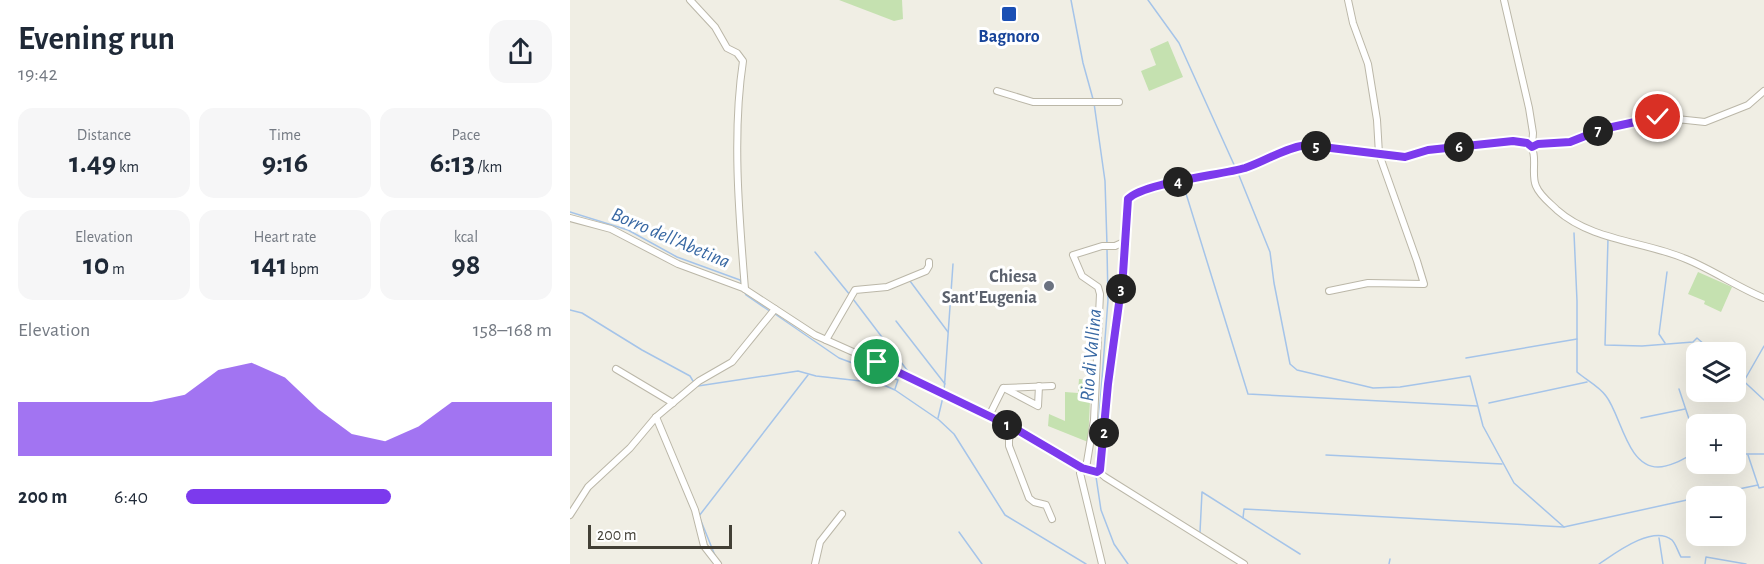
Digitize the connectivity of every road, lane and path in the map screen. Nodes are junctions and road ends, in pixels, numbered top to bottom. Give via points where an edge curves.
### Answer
1 (690, 0) edge
2 (1348, 0) edge
3 (1503, 0) edge
4 (997, 91) dead end
5 (1764, 91) edge
6 (1119, 102) dead end
7 (1532, 147) junction
8 (1379, 154) junction
9 (570, 218) edge
10 (1124, 242) junction
11 (929, 262) dead end
12 (745, 289) junction
13 (1329, 291) dead end
14 (1764, 298) edge
15 (775, 309) junction
16 (826, 340) junction
17 (615, 369) dead end
18 (1039, 386) junction
19 (1052, 386) dead end
20 (1004, 388) junction
21 (673, 403) junction
22 (989, 416) junction
23 (656, 417) junction
24 (1014, 428) junction
25 (1091, 470) junction
26 (842, 514) dead end
27 (570, 515) edge
28 (1052, 519) dead end
29 (718, 564) edge
30 (815, 564) edge
31 (1102, 564) edge
32 (1244, 564) edge

1 - 12 street via 715,27 726,48 743,61 738,170
2 - 8 street via 1368,64
3 - 7 street via 1529,108
4 - 6 street via 1033,102
5 - 7 street via 1748,105 1705,122 1658,117 1603,129 1570,142
7 - 8 street via 1513,141 1428,150 1405,157
7 - 14 street via 1537,189 1570,221 1684,258
8 - 10 street via 1306,145 1292,147 1237,170 1132,195 1128,199
8 - 13 street via 1424,284 1368,283
9 - 12 street via 611,229 678,264
10 - 25 street via 1122,285
10 - 25 street via 1073,255 1082,276 1098,287 1100,294
11 - 16 street via 926,271 887,287 855,290
12 - 15 street
15 - 16 street
15 - 21 street via 732,362 699,381
16 - 22 street
17 - 21 street
18 - 19 street
18 - 20 street
18 - 20 street via 1038,406
20 - 22 street
21 - 23 street
22 - 24 street
23 - 27 street via 588,487
23 - 29 street via 695,510 704,546
24 - 25 street
24 - 28 street via 1009,446 1029,498 1046,505
25 - 31 street via 1080,473
25 - 32 street
26 - 30 street via 820,542

